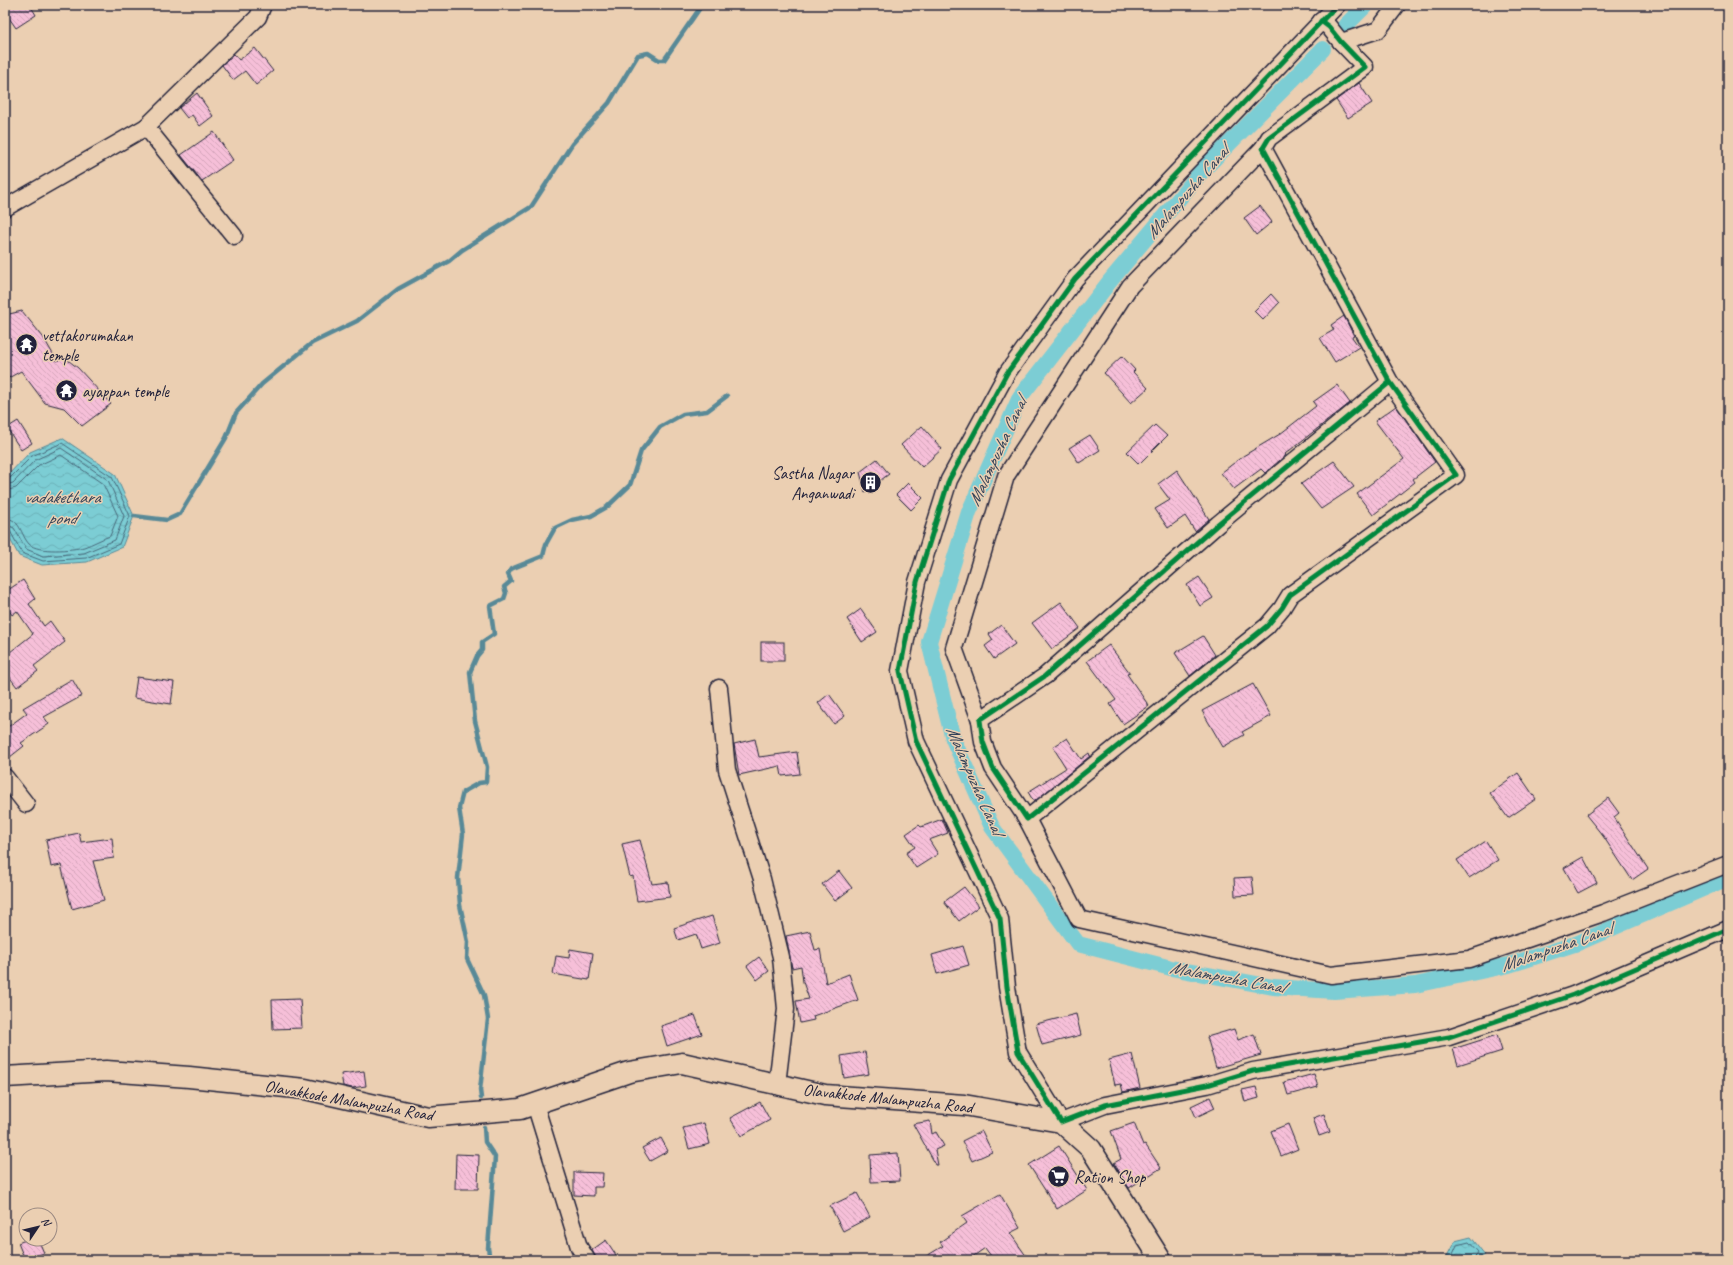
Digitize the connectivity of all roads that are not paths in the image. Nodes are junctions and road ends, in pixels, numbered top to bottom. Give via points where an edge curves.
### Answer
1 (263, 5) edge
2 (1337, 5) edge
3 (1397, 5) edge
4 (1325, 24) junction
5 (1341, 42) junction
6 (146, 126) junction
7 (1263, 148) junction
8 (5, 208) edge
9 (234, 236) dead end
10 (1390, 382) junction
11 (719, 688) dead end
12 (980, 720) junction
13 (5, 777) edge
14 (26, 804) dead end
15 (1027, 819) junction
16 (1728, 864) edge
17 (1728, 929) edge
18 (5, 1078) edge
19 (777, 1084) junction
20 (535, 1104) junction
21 (1061, 1122) junction
22 (587, 1260) edge
23 (1161, 1260) edge

1 - 6 street via 258,17
2 - 4 street
3 - 5 street via 1378,30
4 - 5 street
4 - 21 street via 1075,279 1012,366 949,480 917,582 900,671 916,741 1000,919 1006,987 1018,1052
5 - 7 street via 1365,67 1269,138
6 - 8 street
6 - 9 street
7 - 10 street
7 - 12 street via 1130,286 1006,476 954,648
10 - 12 street via 1218,524 1045,676
10 - 15 street via 1456,475 1290,595 1267,626
11 - 19 street via 727,770 762,879 781,957 786,1009
12 - 15 street via 983,742 993,768
13 - 14 street
15 - 16 street via 1079,919 1330,975 1469,959 1603,913
17 - 21 street via 1573,995 1449,1037 1253,1071 1207,1085 1106,1105
18 - 20 main road, Olavakkode Malampuzha Road via 106,1071 190,1077 305,1089 428,1117 520,1109
19 - 20 main road, Olavakkode Malampuzha Road via 682,1063 629,1072
19 - 21 main road, Olavakkode Malampuzha Road via 824,1095 964,1105
20 - 22 street via 579,1247
21 - 23 main road via 1091,1149

